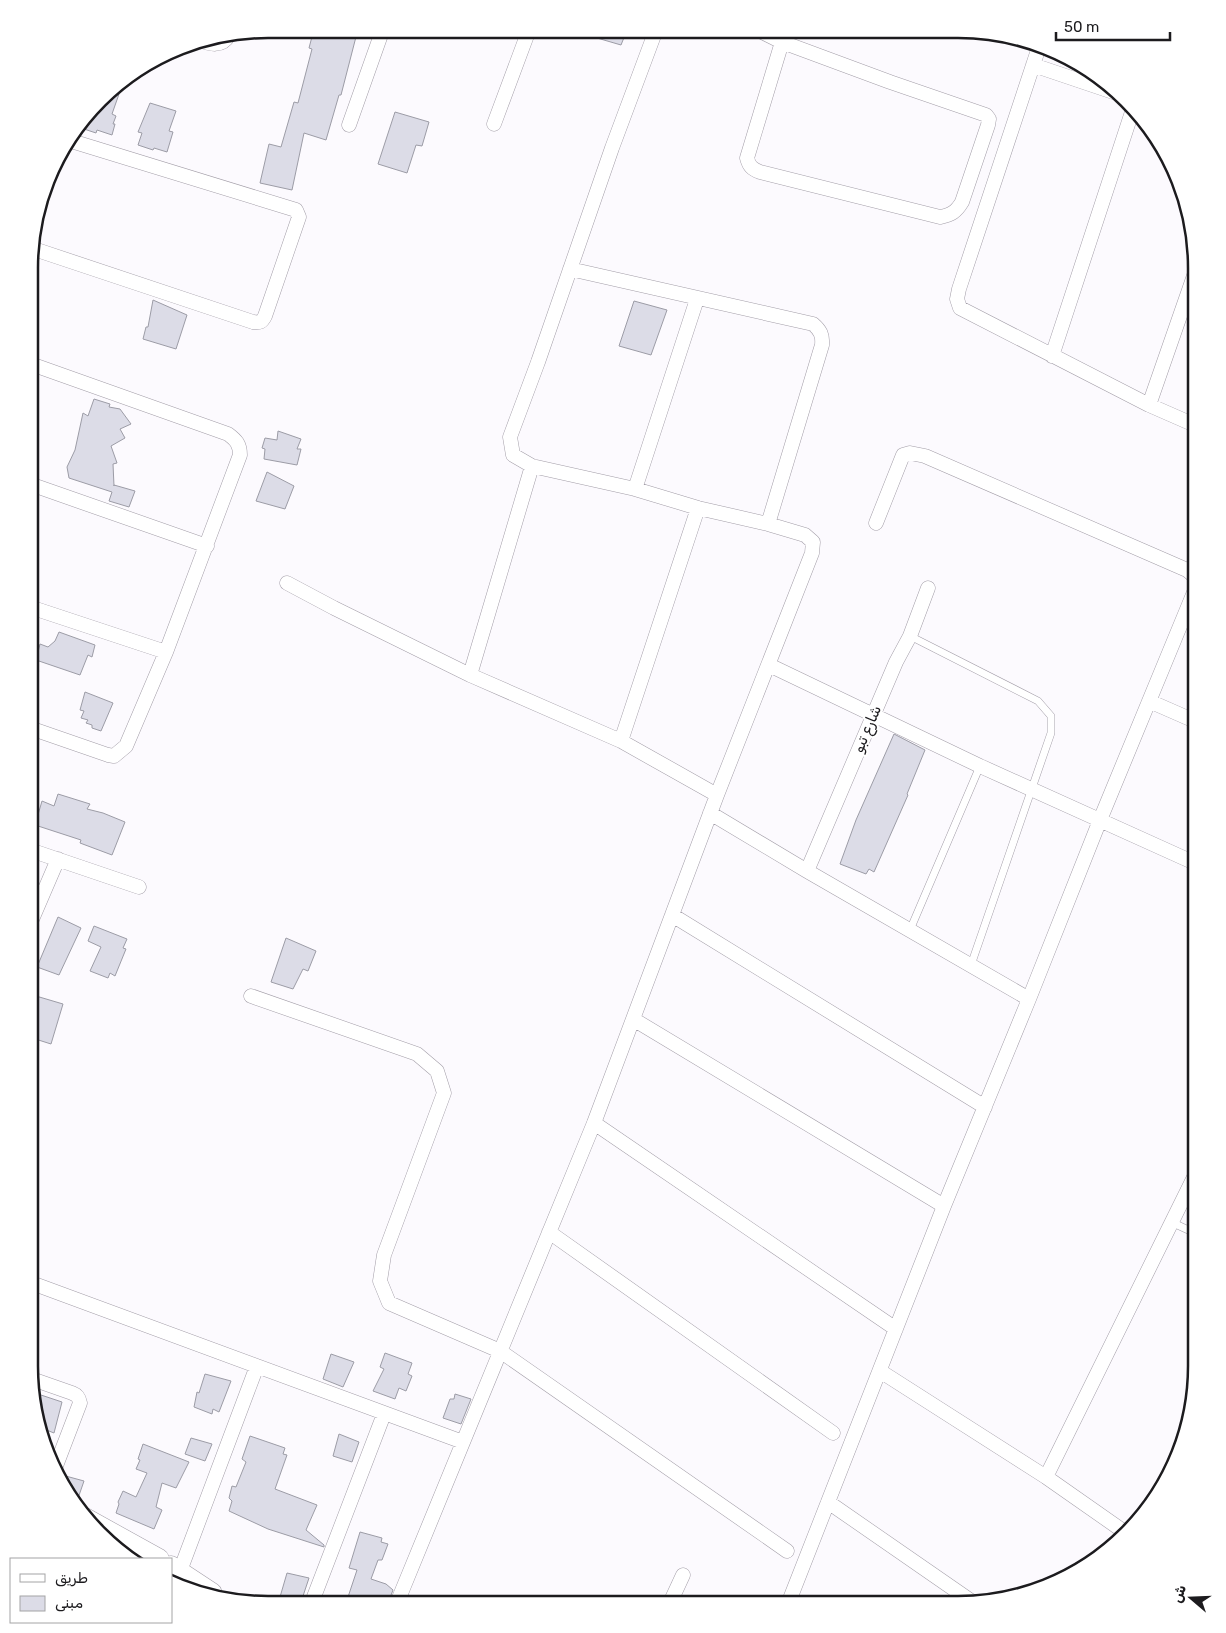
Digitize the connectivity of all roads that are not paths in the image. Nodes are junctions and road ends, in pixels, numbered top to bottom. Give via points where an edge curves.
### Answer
1 (380, 38) edge
2 (526, 38) edge
3 (653, 38) edge
4 (783, 38) edge
5 (789, 38) edge
6 (1037, 52) edge
7 (1033, 65) junction
8 (1102, 88) edge
9 (1131, 116) edge
10 (494, 124) dead end
11 (349, 125) dead end
12 (75, 142) edge
13 (38, 250) edge
14 (570, 268) junction
15 (1188, 293) edge
16 (697, 299) junction
17 (1052, 356) junction
18 (38, 366) edge
19 (1149, 405) junction
20 (1188, 422) edge
21 (532, 466) junction
22 (38, 487) edge
23 (635, 489) junction
24 (698, 508) junction
25 (876, 523) dead end
26 (768, 524) junction
27 (207, 546) junction
28 (1188, 571) edge
29 (287, 583) dead end
30 (928, 588) dead end
31 (1188, 607) edge
32 (38, 610) edge
33 (910, 636) junction
34 (166, 652) junction
35 (769, 666) junction
36 (470, 675) junction
37 (1150, 701) junction
38 (873, 716) junction
39 (1188, 718) edge
40 (38, 731) edge
41 (621, 741) junction
42 (980, 766) junction
43 (1032, 789) junction
44 (716, 795) junction
45 (710, 813) junction
46 (1100, 820) junction
47 (38, 853) edge
48 (58, 859) junction
49 (1188, 860) edge
50 (807, 871) junction
51 (139, 887) dead end
52 (38, 905) edge
53 (672, 914) junction
54 (910, 930) junction
55 (970, 965) junction
56 (251, 996) dead end
57 (1029, 999) junction
58 (632, 1019) junction
59 (985, 1107) junction
60 (594, 1123) junction
61 (1188, 1189) edge
62 (944, 1206) junction
63 (1172, 1222) junction
64 (1188, 1230) edge
65 (550, 1232) junction
66 (38, 1285) edge
67 (896, 1329) junction
68 (500, 1351) junction
69 (257, 1366) junction
70 (880, 1371) junction
71 (38, 1381) edge
72 (384, 1414) junction
73 (834, 1433) dead end
74 (463, 1442) junction
75 (58, 1461) edge
76 (1046, 1477) junction
77 (828, 1502) junction
78 (1120, 1529) edge
79 (111, 1533) edge
80 (788, 1550) dead end
81 (157, 1558) edge
82 (176, 1569) edge
83 (683, 1575) dead end
84 (200, 1585) edge
85 (314, 1596) edge
86 (400, 1596) edge
87 (674, 1596) edge
88 (791, 1596) edge
89 (963, 1596) edge

1 - 11 street
2 - 10 street
3 - 14 street
4 - 5 street via 747,158 753,170 940,217 958,210 988,125 986,115 890,82
6 - 7 street
7 - 8 street
7 - 17 street via 957,299 960,308 969,314
9 - 17 street
12 - 13 street via 296,210 298,217 265,316 263,321 253,322
14 - 16 street
14 - 21 street via 510,437 513,456
15 - 19 street
16 - 23 street
16 - 26 street via 813,324 823,337
17 - 19 street
18 - 27 street via 235,439 240,446 240,455
19 - 20 street
21 - 23 street
21 - 36 street
22 - 27 street
23 - 24 street
24 - 26 street
24 - 41 street
25 - 28 street via 903,455 910,453 925,456
26 - 35 street via 805,534 813,542 812,553
27 - 34 street
29 - 36 street
30 - 33 street, شارع تبو
31 - 37 street
32 - 34 street
33 - 38 street, شارع تبو
33 - 43 lane via 1038,701 1051,716 1052,733
34 - 40 street via 126,746 114,756
35 - 38 street
35 - 44 street
36 - 41 street
37 - 39 street
37 - 46 street
38 - 42 street
38 - 50 street, شارع تبو
41 - 44 street
42 - 43 street
42 - 54 lane
43 - 46 street
43 - 55 lane
44 - 45 street
45 - 50 street
45 - 53 street
46 - 49 street
46 - 57 street
47 - 48 street
48 - 51 street
48 - 52 street
50 - 54 street
53 - 58 street
53 - 59 street
54 - 55 street
55 - 57 street
56 - 68 street via 417,1054 437,1071 444,1093 384,1255 380,1281 389,1303
57 - 59 street
58 - 60 street
58 - 62 street
59 - 62 street
60 - 65 street
60 - 67 street
61 - 63 street
62 - 67 street
63 - 64 lane
63 - 76 street
65 - 68 street
65 - 73 street
66 - 69 street
67 - 70 street
68 - 74 street
68 - 80 street
69 - 72 street
69 - 82 street
70 - 76 street
70 - 77 street
71 - 75 street via 72,1393 79,1399
72 - 74 street
72 - 85 street
74 - 86 street
76 - 78 street
77 - 88 street
77 - 89 street
79 - 81 street
82 - 84 street
83 - 87 street

